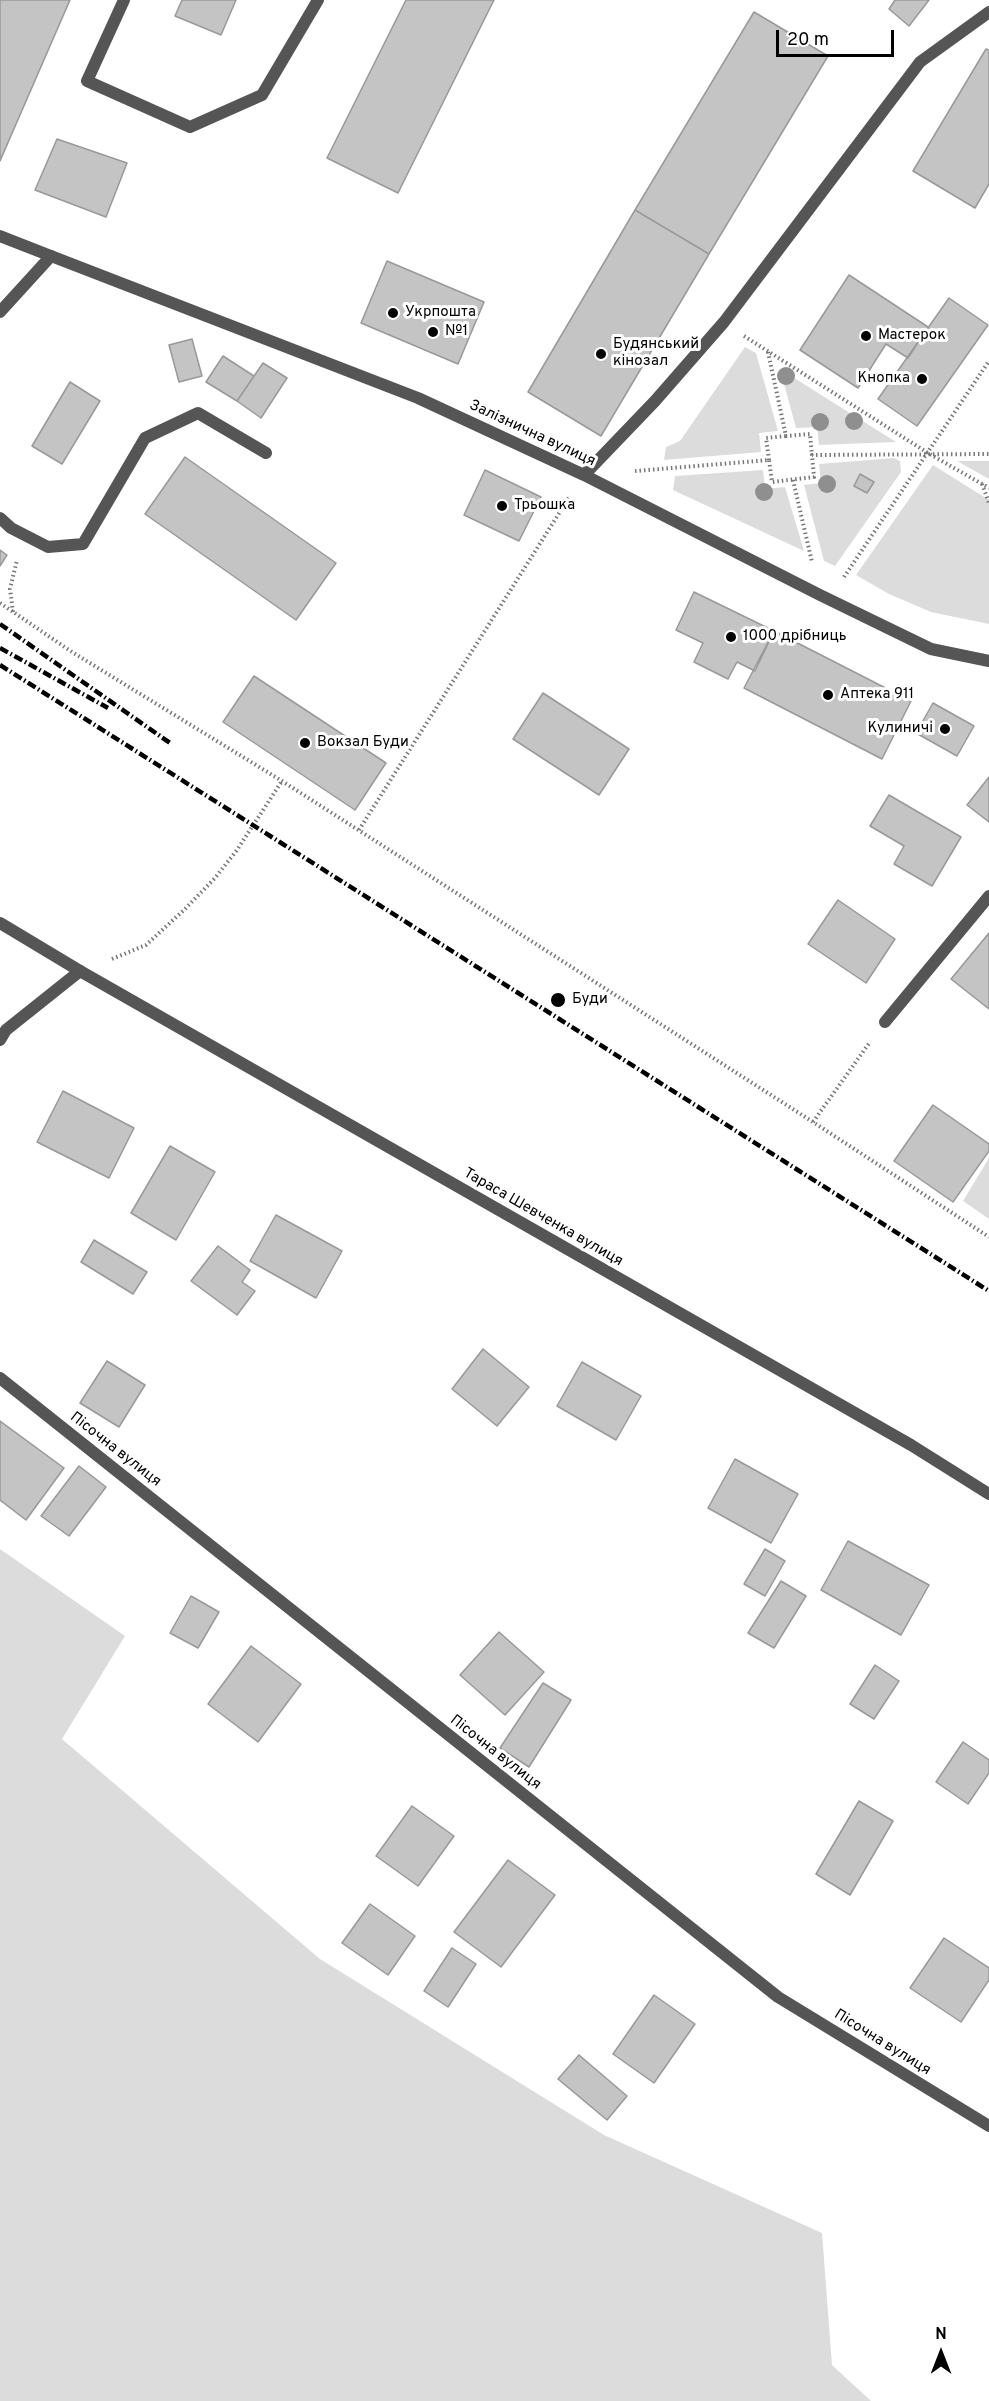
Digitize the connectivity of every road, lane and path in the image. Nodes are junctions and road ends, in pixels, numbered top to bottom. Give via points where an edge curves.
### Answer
1 (124, 0) edge
2 (318, 0) edge
3 (989, 12) edge
4 (0, 236) edge
5 (51, 256) junction
6 (0, 312) edge
7 (724, 322) junction
8 (768, 352) junction
9 (989, 362) edge
10 (786, 436) junction
11 (266, 453) dead end
12 (928, 453) junction
13 (989, 454) edge
14 (812, 455) junction
15 (769, 460) junction
16 (585, 475) junction
17 (793, 480) junction
18 (981, 484) junction
19 (989, 488) edge
20 (989, 503) edge
21 (0, 518) edge
22 (11, 528) junction
23 (825, 597) junction
24 (0, 603) edge
25 (13, 612) junction
26 (989, 661) edge
27 (282, 781) junction
28 (358, 830) junction
29 (989, 896) edge
30 (0, 923) edge
31 (146, 945) dead end
32 (80, 971) junction
33 (885, 1022) joint
34 (0, 1040) edge
35 (813, 1122) junction
36 (989, 1238) edge
37 (0, 1378) edge
38 (989, 1494) edge
39 (989, 2126) edge

1 - 2 street via 87,81 190,127 262,95
3 - 7 street via 920,62
4 - 5 street, Залізнична вулиця
5 - 6 street
5 - 16 street, Залізнична вулиця via 418,398
7 - 8 path
7 - 16 street
8 - 10 path
8 - 12 path
9 - 12 path
10 - 14 path via 810,434
10 - 15 path via 766,438
11 - 22 street via 198,413 145,438 82,544 48,547
12 - 13 path
12 - 14 path
12 - 18 path
12 - 23 path
14 - 17 path via 814,477
15 - 16 path
15 - 17 path via 772,482
16 - 23 street, Залізнична вулиця
16 - 28 path
17 - 23 path
18 - 19 path
18 - 20 path
21 - 22 street
22 - 25 path via 18,553 9,589
23 - 26 street, Залізнична вулиця via 931,649
24 - 25 path
25 - 27 path
27 - 28 path
27 - 31 path via 215,878
28 - 35 path
29 - 33 street
30 - 32 street, Тараса Шевченка вулиця
32 - 34 street via 6,1030
32 - 38 street, Тараса Шевченка вулиця via 911,1445
33 - 35 path
35 - 36 path
37 - 39 street, Пісочна вулиця via 778,1997

